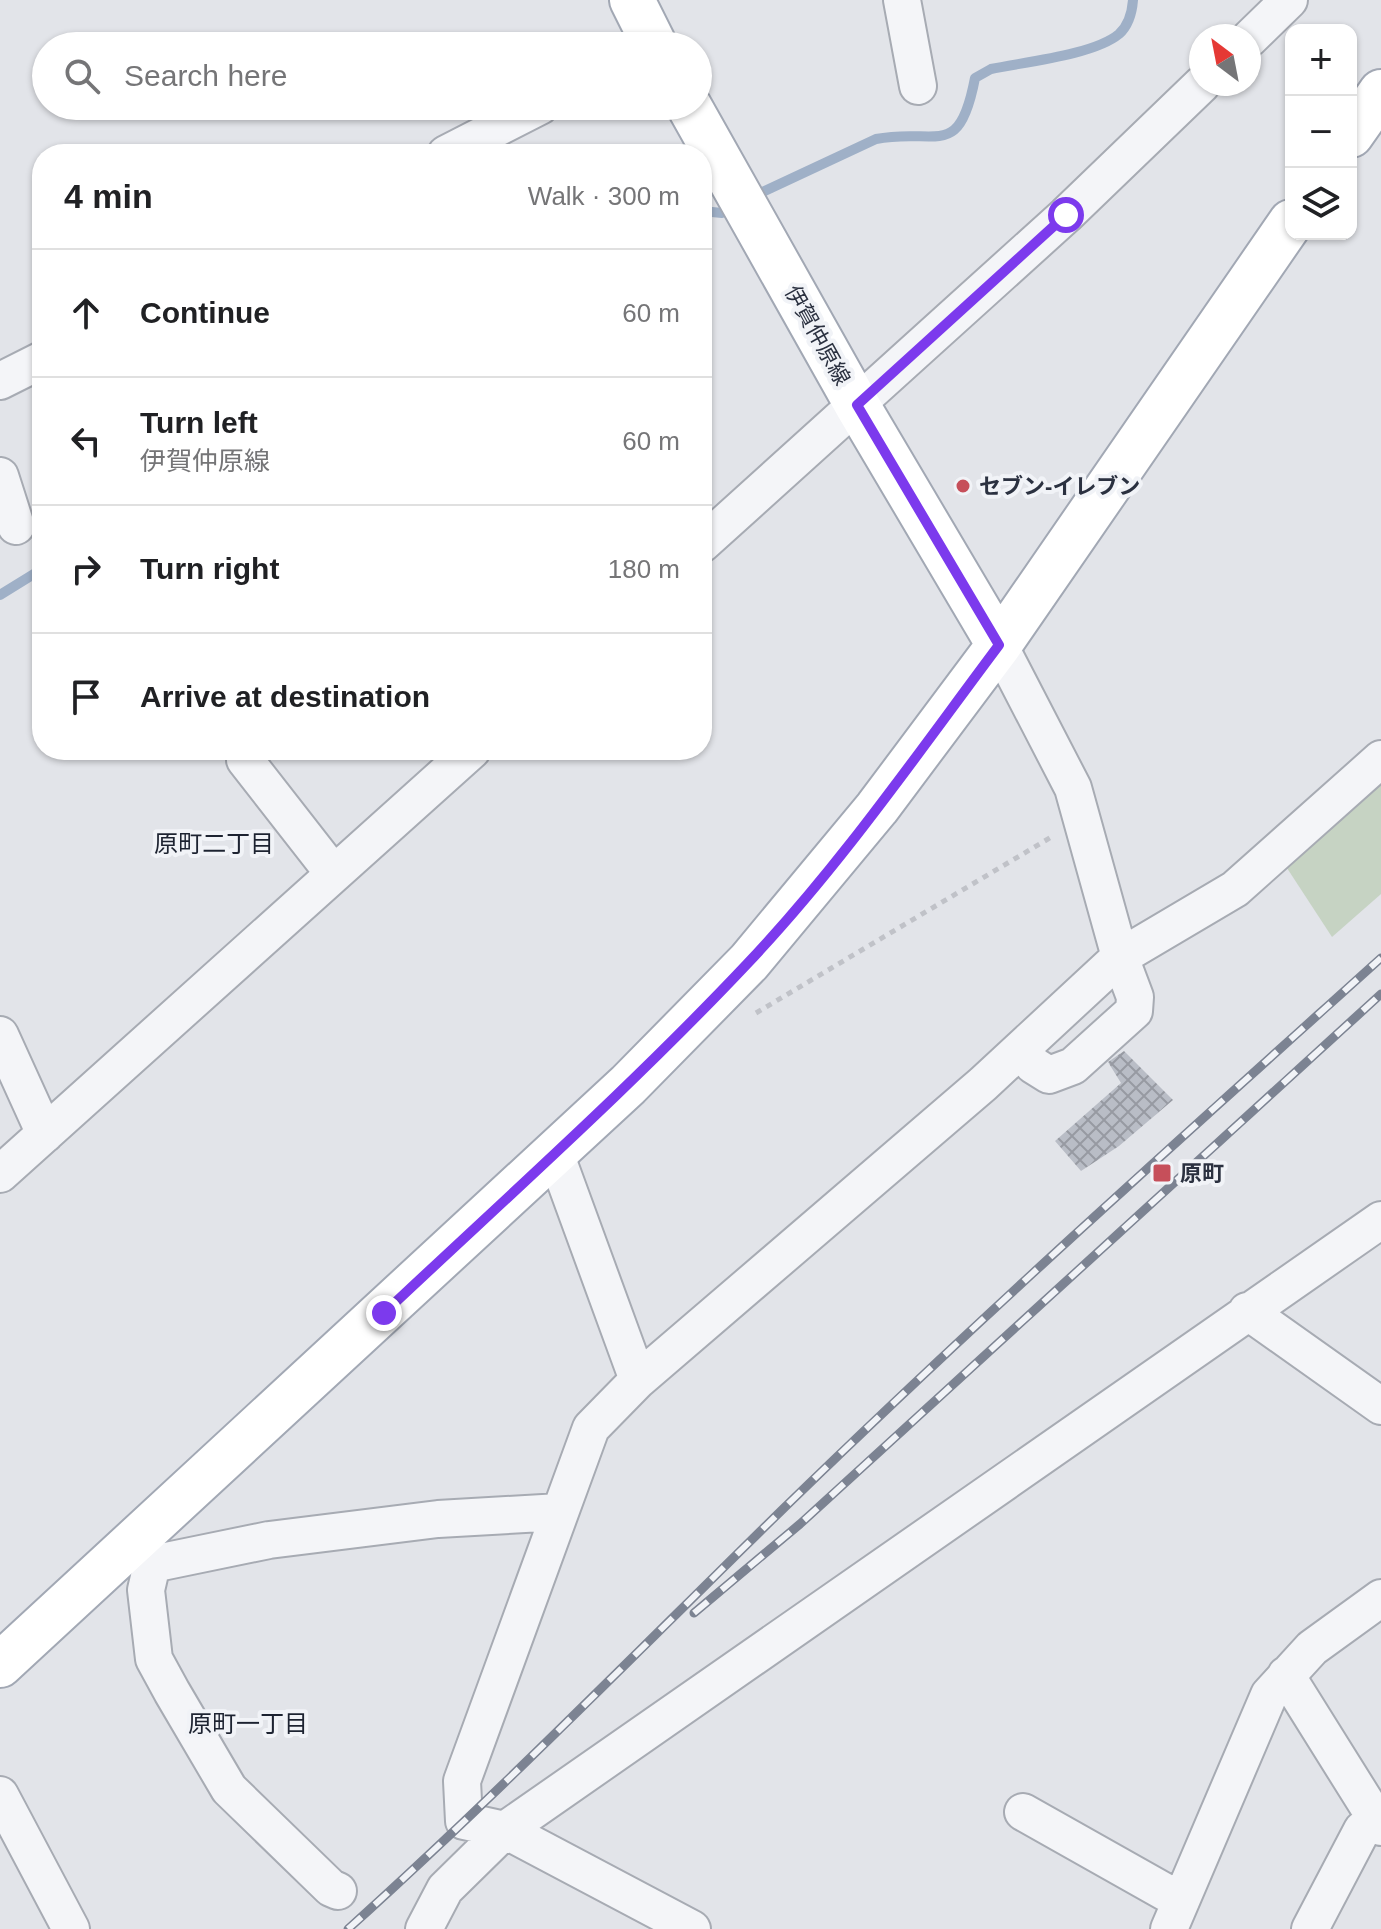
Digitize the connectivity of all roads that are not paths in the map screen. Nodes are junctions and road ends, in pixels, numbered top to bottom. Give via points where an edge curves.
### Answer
1 (632, 0) edge
2 (902, 0) edge
3 (1289, 0) edge
4 (1261, 27) edge
5 (648, 32) edge
6 (918, 86) dead end
7 (1381, 92) edge
8 (1190, 96) edge
9 (513, 120) edge
10 (697, 120) edge
11 (1357, 126) edge
12 (466, 144) edge
13 (710, 144) edge
14 (712, 147) edge
15 (1285, 231) edge
16 (32, 365) edge
17 (0, 381) edge
18 (857, 405) junction
19 (0, 476) edge
20 (16, 526) dead end
21 (712, 535) edge
22 (999, 645) junction
23 (1381, 759) edge
24 (245, 760) dead end
25 (461, 760) edge
26 (334, 874) junction
27 (1120, 957) junction
28 (0, 1035) edge
29 (1022, 1049) junction
30 (45, 1134) junction
31 (555, 1153) junction
32 (0, 1174) edge
33 (1381, 1220) edge
34 (1247, 1311) junction
35 (638, 1380) junction
36 (1381, 1406) edge
37 (560, 1512) junction
38 (142, 1553) junction
39 (1381, 1598) edge
40 (0, 1665) edge
41 (1286, 1675) junction
42 (0, 1795) edge
43 (1023, 1812) dead end
44 (1378, 1823) edge
45 (505, 1830) junction
46 (338, 1891) dead end
47 (1175, 1915) edge
48 (67, 1927) edge
49 (424, 1929) edge
50 (692, 1929) edge
51 (1310, 1929) edge

1 - 5 main road
2 - 6 street
3 - 4 street
7 - 11 main road
8 - 18 street
9 - 12 street
10 - 13 main road, 伊賀仲原線
14 - 18 main road, 伊賀仲原線
15 - 22 main road
16 - 17 street
18 - 21 street
18 - 22 main road, 伊賀仲原線
19 - 20 street
22 - 27 street via 1073,788
22 - 31 main road via 877,808 749,962
23 - 27 street via 1235,889
24 - 26 street
25 - 26 street
26 - 30 street
27 - 29 street
27 - 29 street via 1135,997 1134,1011 1073,1066 1049,1075
28 - 30 street
29 - 35 street
30 - 32 street
31 - 35 street
31 - 38 main road
33 - 34 street
34 - 36 street
34 - 45 street
35 - 37 street via 591,1428
37 - 38 street via 438,1519
37 - 45 street via 462,1781 464,1821
38 - 40 main road
38 - 46 street via 154,1659 172,1692 229,1789
39 - 41 street via 1312,1648
41 - 44 street
41 - 47 street via 1269,1695
42 - 48 street
43 - 47 street
44 - 51 street via 1362,1830
45 - 49 street via 445,1889
45 - 50 street

